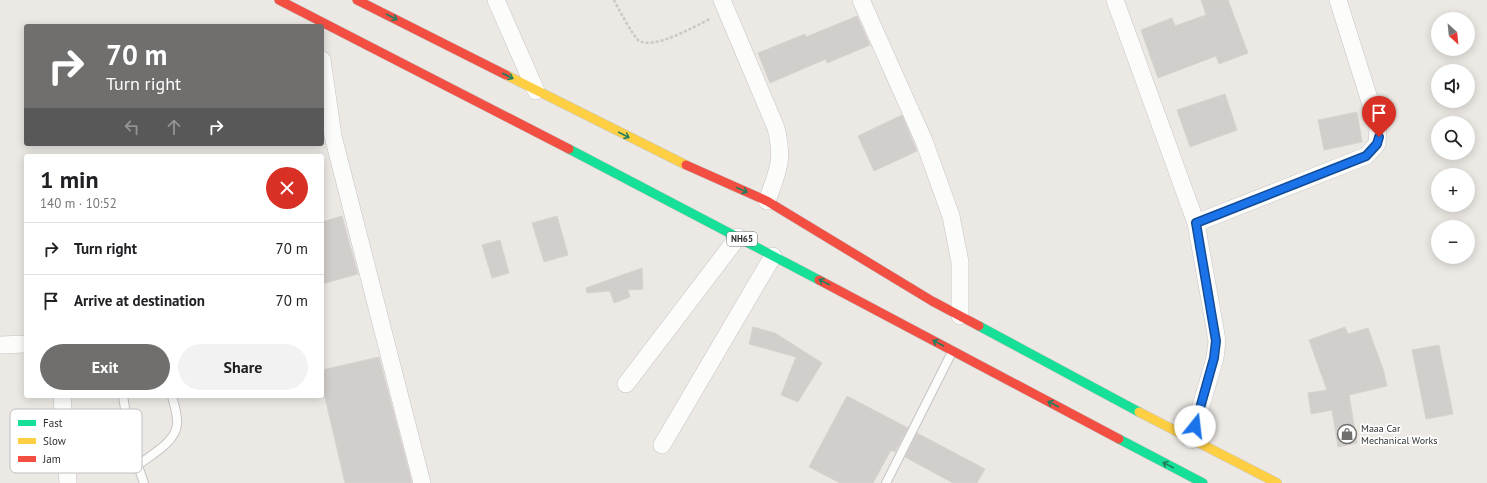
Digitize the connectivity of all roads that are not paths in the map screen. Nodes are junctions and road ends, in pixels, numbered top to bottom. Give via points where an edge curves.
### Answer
1 (279, 0) edge
2 (357, 0) edge
3 (496, 0) edge
4 (861, 0) edge
5 (1115, 0) edge
6 (1338, 0) edge
7 (724, 5) edge
8 (317, 23) edge
9 (324, 26) edge
10 (324, 74) edge
11 (536, 91) junction
12 (767, 201) junction
13 (1196, 223) junction
14 (738, 237) junction
15 (773, 256) junction
16 (960, 316) junction
17 (24, 344) edge
18 (0, 345) edge
19 (953, 351) junction
20 (626, 384) dead end
21 (62, 398) edge
22 (123, 398) edge
23 (172, 398) edge
24 (63, 409) edge
25 (125, 409) edge
26 (1191, 440) junction
27 (662, 445) dead end
28 (142, 462) edge
29 (67, 473) edge
30 (141, 473) edge
31 (68, 483) edge
32 (144, 483) edge
33 (422, 483) edge
34 (886, 483) edge
35 (1203, 483) edge
36 (1277, 483) edge

1 - 8 highway, NH65
2 -> 11 highway
3 - 11 street
4 - 16 street via 924,141 951,216 960,262
5 - 13 street
6 - 13 street via 1378,127 1377,144 1366,156
7 - 12 street via 776,128 780,145 780,162
9 - 14 highway, NH65 via 609,169
10 - 33 street via 333,136
11 -> 12 highway via 671,158
12 - 16 highway
13 - 26 street via 1216,341 1214,358
14 - 15 highway, NH65
14 - 20 street
19 -> 15 highway, NH65
15 - 27 street
16 - 26 highway
17 - 18 street
19 - 34 lane
35 -> 19 highway, NH65
21 - 24 street
22 - 25 lane
23 - 28 lane via 177,416 175,432 166,443
26 - 36 highway
29 - 31 street
30 - 32 lane

